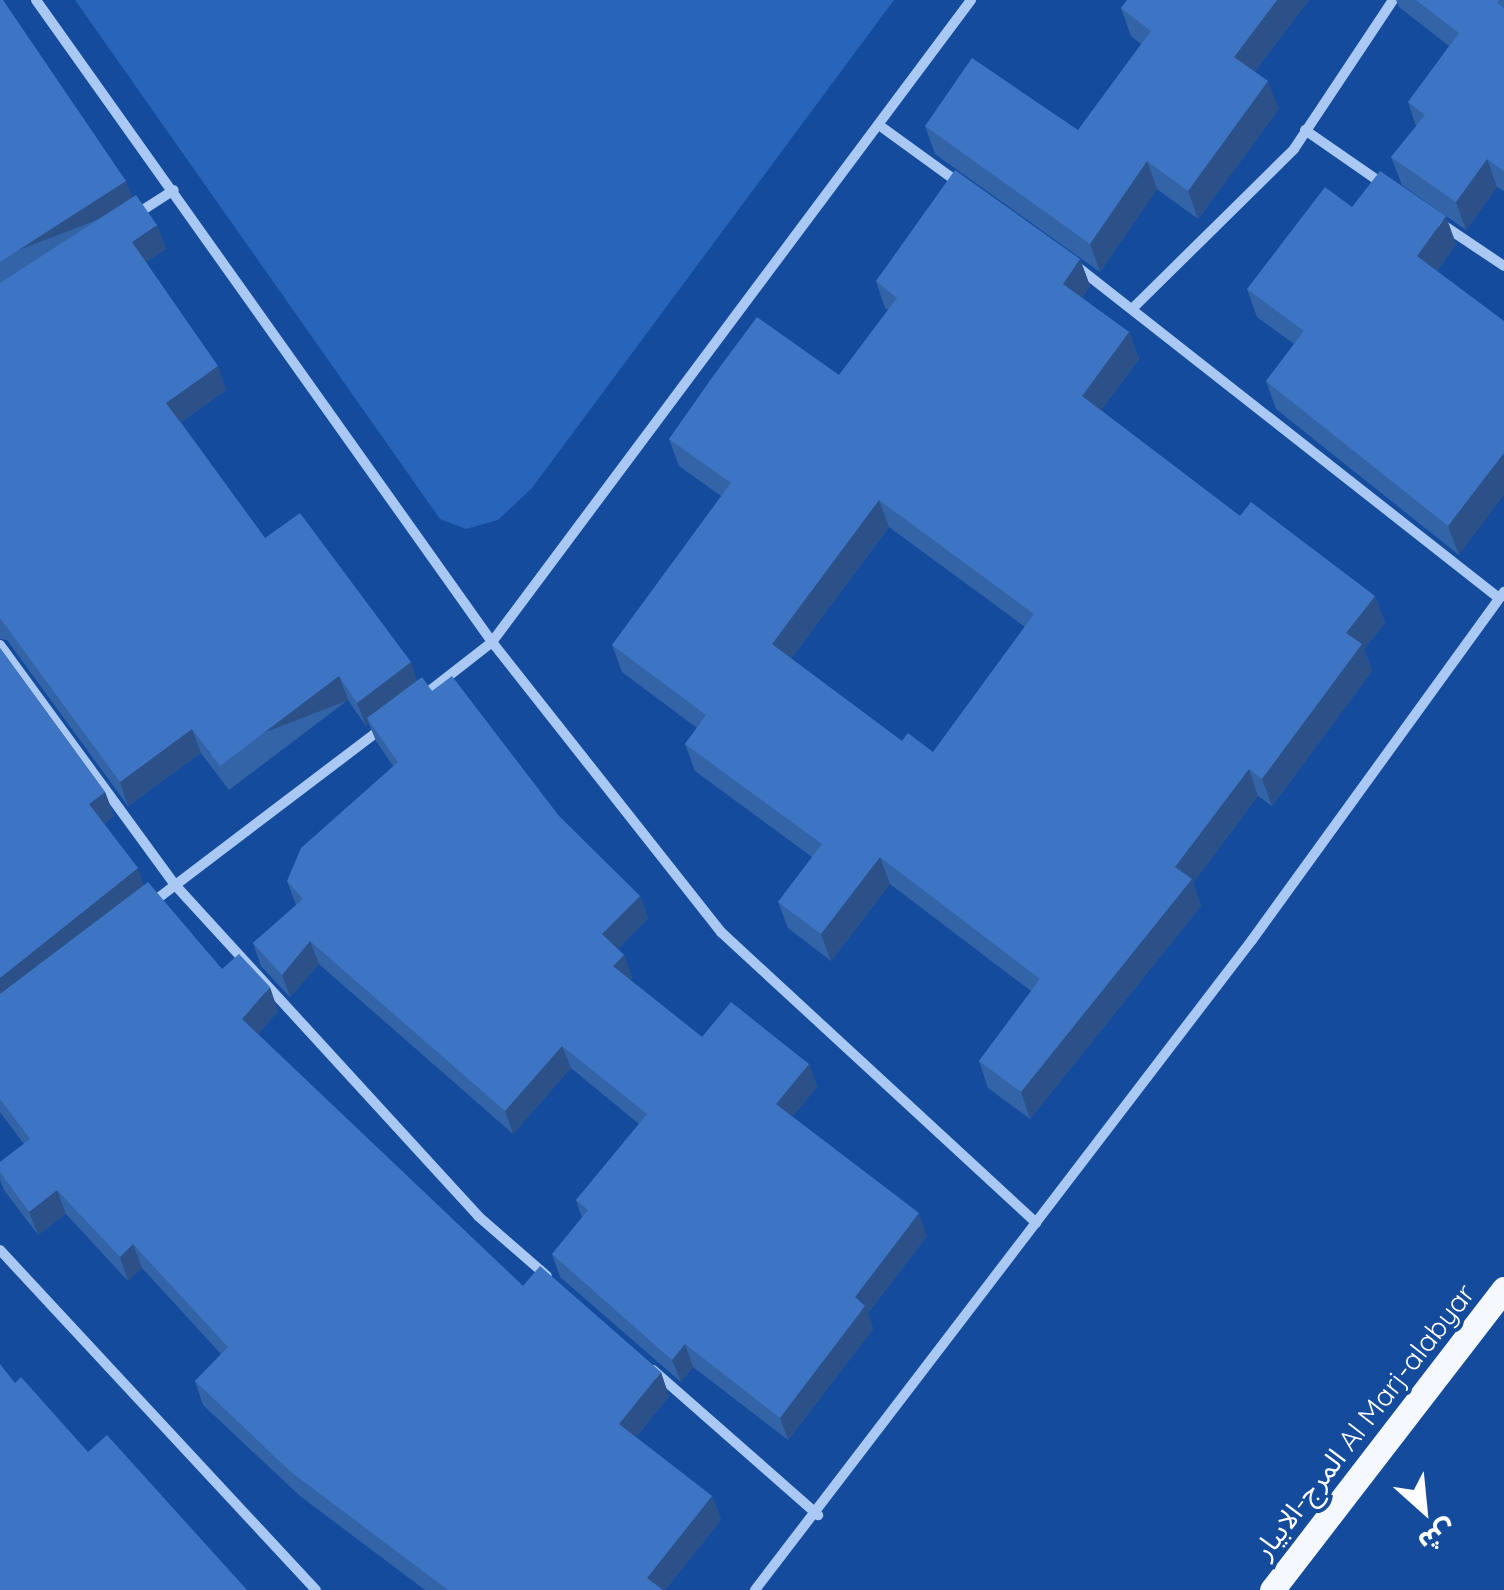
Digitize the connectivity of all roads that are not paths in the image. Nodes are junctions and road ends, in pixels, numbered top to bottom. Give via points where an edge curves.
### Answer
1 (36, 0) edge
2 (971, 0) edge
3 (1393, 0) edge
4 (883, 128) junction
5 (1304, 130) junction
6 (174, 190) junction
7 (1397, 193) edge
8 (977, 195) edge
9 (1427, 214) edge
10 (126, 220) edge
11 (1055, 251) edge
12 (1504, 266) edge
13 (1134, 307) junction
14 (1501, 595) edge
15 (492, 642) junction
16 (0, 646) edge
17 (407, 709) edge
18 (393, 720) edge
19 (176, 886) junction
20 (144, 909) edge
21 (1036, 1223) junction
22 (0, 1250) edge
23 (1504, 1290) edge
24 (567, 1294) edge
25 (640, 1359) edge
26 (818, 1515) junction
27 (316, 1590) edge
28 (755, 1590) edge
29 (1272, 1590) edge

1 - 6 street
2 - 4 street
3 - 5 street
4 - 8 street
4 - 15 street
5 - 7 street
5 - 13 street via 1246,203 1174,260
6 - 10 street
6 - 15 street
9 - 12 street
11 - 13 street
13 - 14 street
14 - 21 street
15 - 17 street
15 - 21 street via 721,932
16 - 19 street
18 - 19 street
19 - 20 street
19 - 24 street via 478,1216
21 - 26 street
22 - 27 street
23 - 29 main road, المرج-الابيار Al Marj-alabyar
25 - 26 street
26 - 28 street

